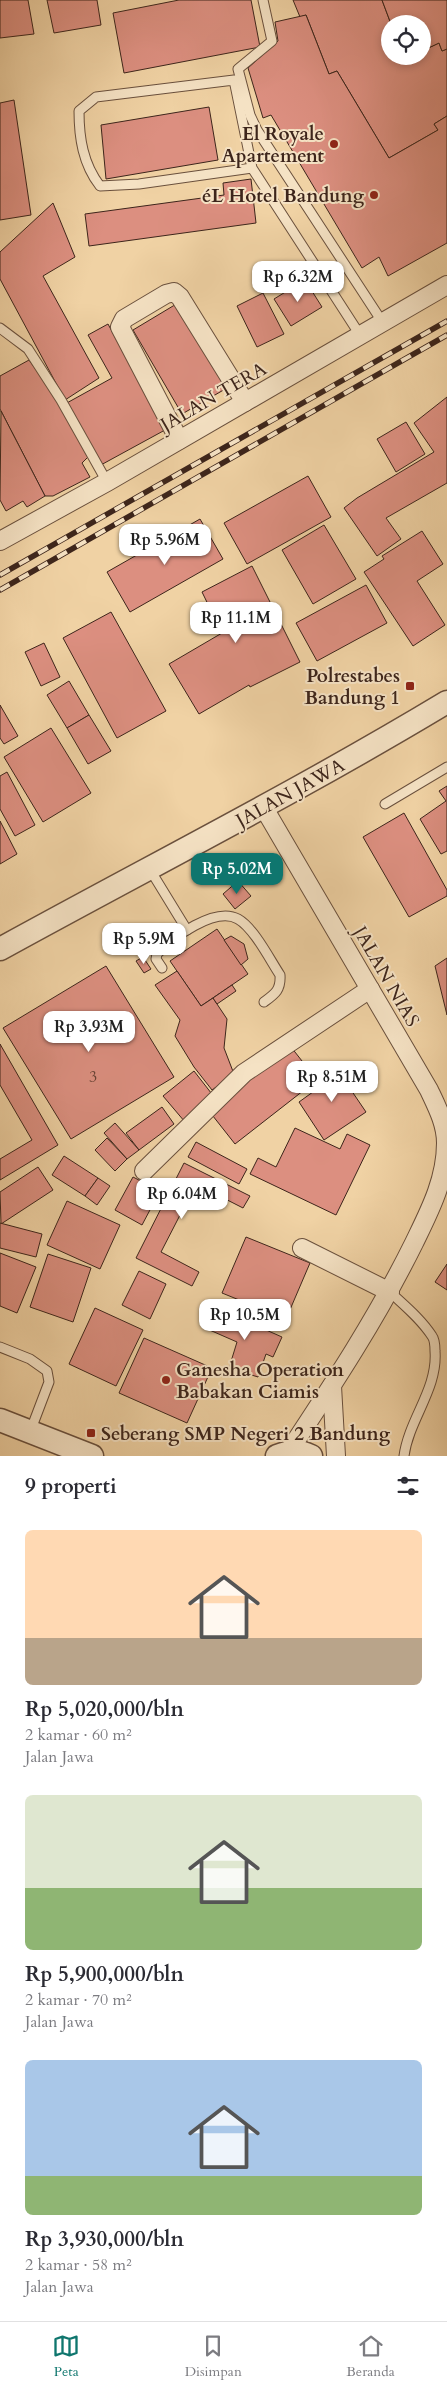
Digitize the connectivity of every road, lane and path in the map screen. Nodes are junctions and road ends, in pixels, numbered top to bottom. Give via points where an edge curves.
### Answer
1 (263, 0) edge
2 (252, 168) junction
3 (447, 285) edge
4 (383, 324) junction
5 (0, 328) edge
6 (360, 335) junction
7 (245, 402) junction
8 (179, 440) junction
9 (107, 482) junction
10 (0, 541) edge
11 (447, 702) edge
12 (447, 767) edge
13 (385, 804) dead end
14 (264, 808) junction
15 (149, 868) junction
16 (187, 930) junction
17 (0, 950) edge
18 (162, 968) dead end
19 (370, 989) junction
20 (264, 1002) dead end
21 (144, 1171) dead end
22 (302, 1248) dead end
23 (390, 1292) junction
24 (0, 1348) edge
25 (332, 1386) junction
26 (0, 1420) edge
27 (30, 1432) junction
28 (292, 1454) edge
29 (92, 1456) edge
30 (336, 1456) edge
31 (404, 1456) edge

1 - 4 lane via 272,41 238,69 250,115
2 - 2 lane via 234,80 96,97 79,111 81,142 90,173 100,186 139,184
2 - 6 lane
3 - 4 street, JALAN TERA
4 - 6 street, JALAN TERA
5 - 9 lane via 28,349
6 - 7 street, JALAN TERA
7 - 8 street, JALAN TERA
7 - 8 street via 180,297 174,292 166,294 124,319 120,327
8 - 9 street, JALAN TERA
9 - 10 street, JALAN TERA
11 - 14 street, JALAN JAWA
12 - 13 lane
14 - 15 street, JALAN JAWA
14 - 19 street, JALAN NIAS
15 - 16 lane
15 - 17 street, JALAN JAWA
16 - 18 lane via 156,954
16 - 20 lane via 215,916 236,918 246,925 280,975 277,993
19 - 21 street via 244,1073
19 - 23 street, JALAN NIAS via 429,1090 441,1116 446,1143 436,1198
22 - 23 street
23 - 25 street, JALAN NIAS
23 - 31 lane via 434,1338 436,1361 432,1381 406,1443
24 - 27 lane via 30,1359 47,1371 49,1382
25 - 28 street, JALAN NIAS
25 - 30 street
26 - 27 street
27 - 29 street

